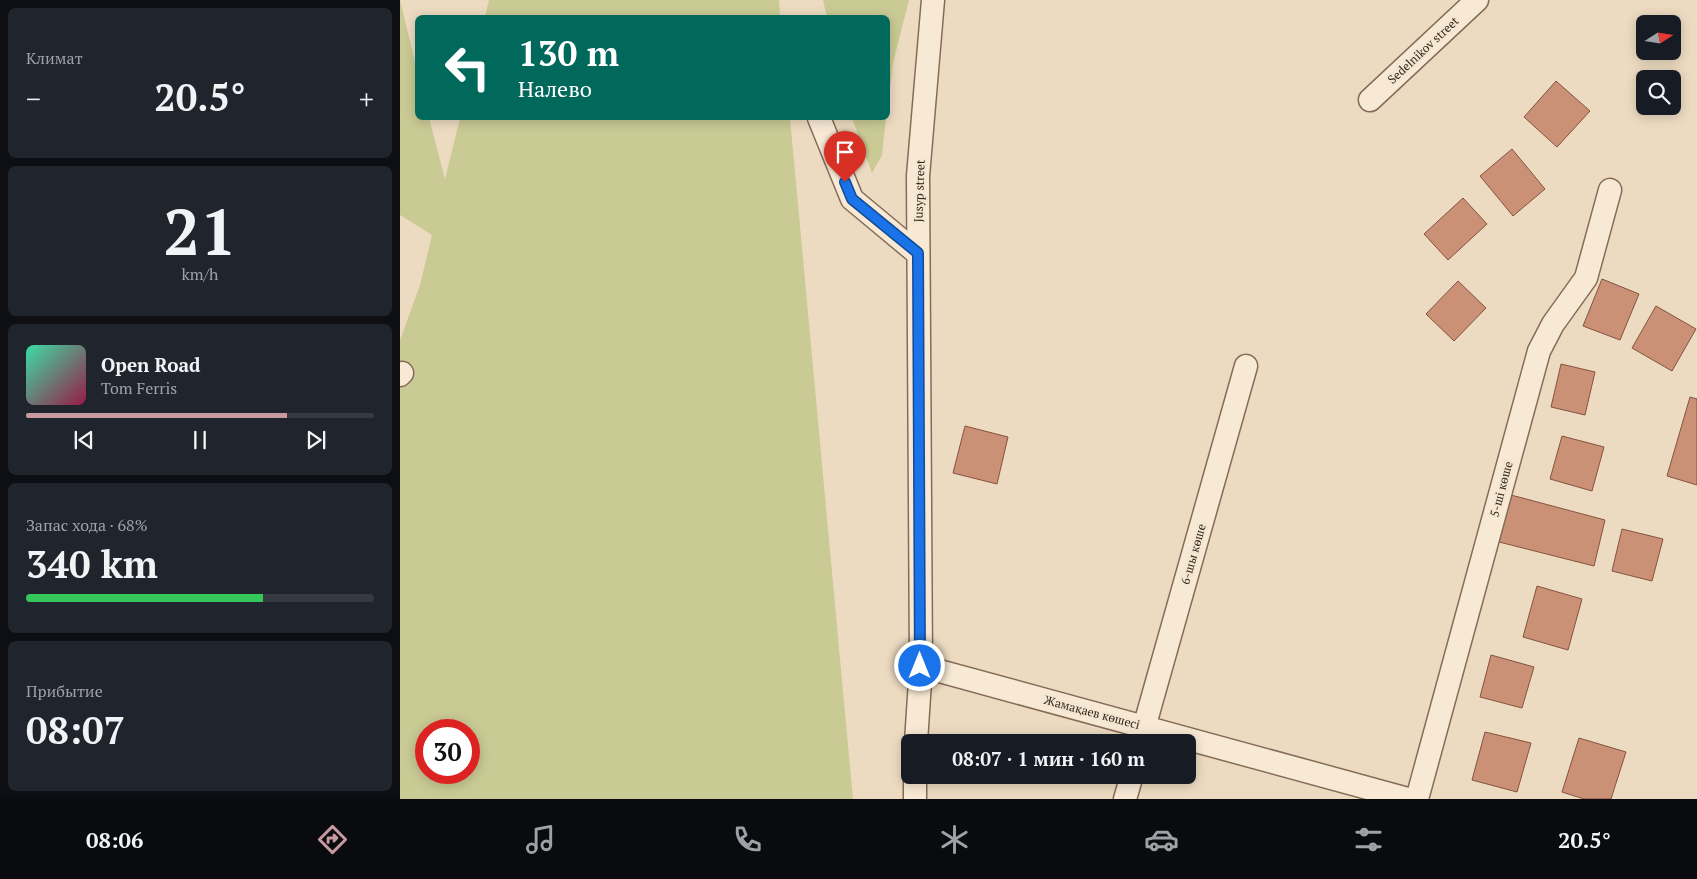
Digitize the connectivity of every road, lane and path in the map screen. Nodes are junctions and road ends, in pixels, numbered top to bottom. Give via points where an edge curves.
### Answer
1 (933, 0) edge
2 (1477, 0) edge
3 (1370, 100) dead end
4 (820, 120) edge
5 (1610, 190) dead end
6 (918, 253) junction
7 (1246, 366) dead end
8 (920, 666) junction
9 (916, 734) edge
10 (1143, 734) edge
11 (1196, 747) edge
12 (915, 784) edge
13 (1129, 784) edge
14 (915, 799) edge
15 (1125, 799) edge
16 (1408, 799) edge
17 (1417, 799) edge

1 - 6 street, Jusyp street via 918,176
2 - 3 street, Sedelnikov street
4 - 6 street via 852,199
5 - 17 street, 5-ші көше via 1586,278 1553,324 1539,351
6 - 8 street, Jusyp street
7 - 10 street, 6-шы көше
8 - 9 street, Jusyp street
8 - 10 street, Жамақаев көшесі
11 - 16 street, Жамақаев көшесі
12 - 14 street
13 - 15 street

